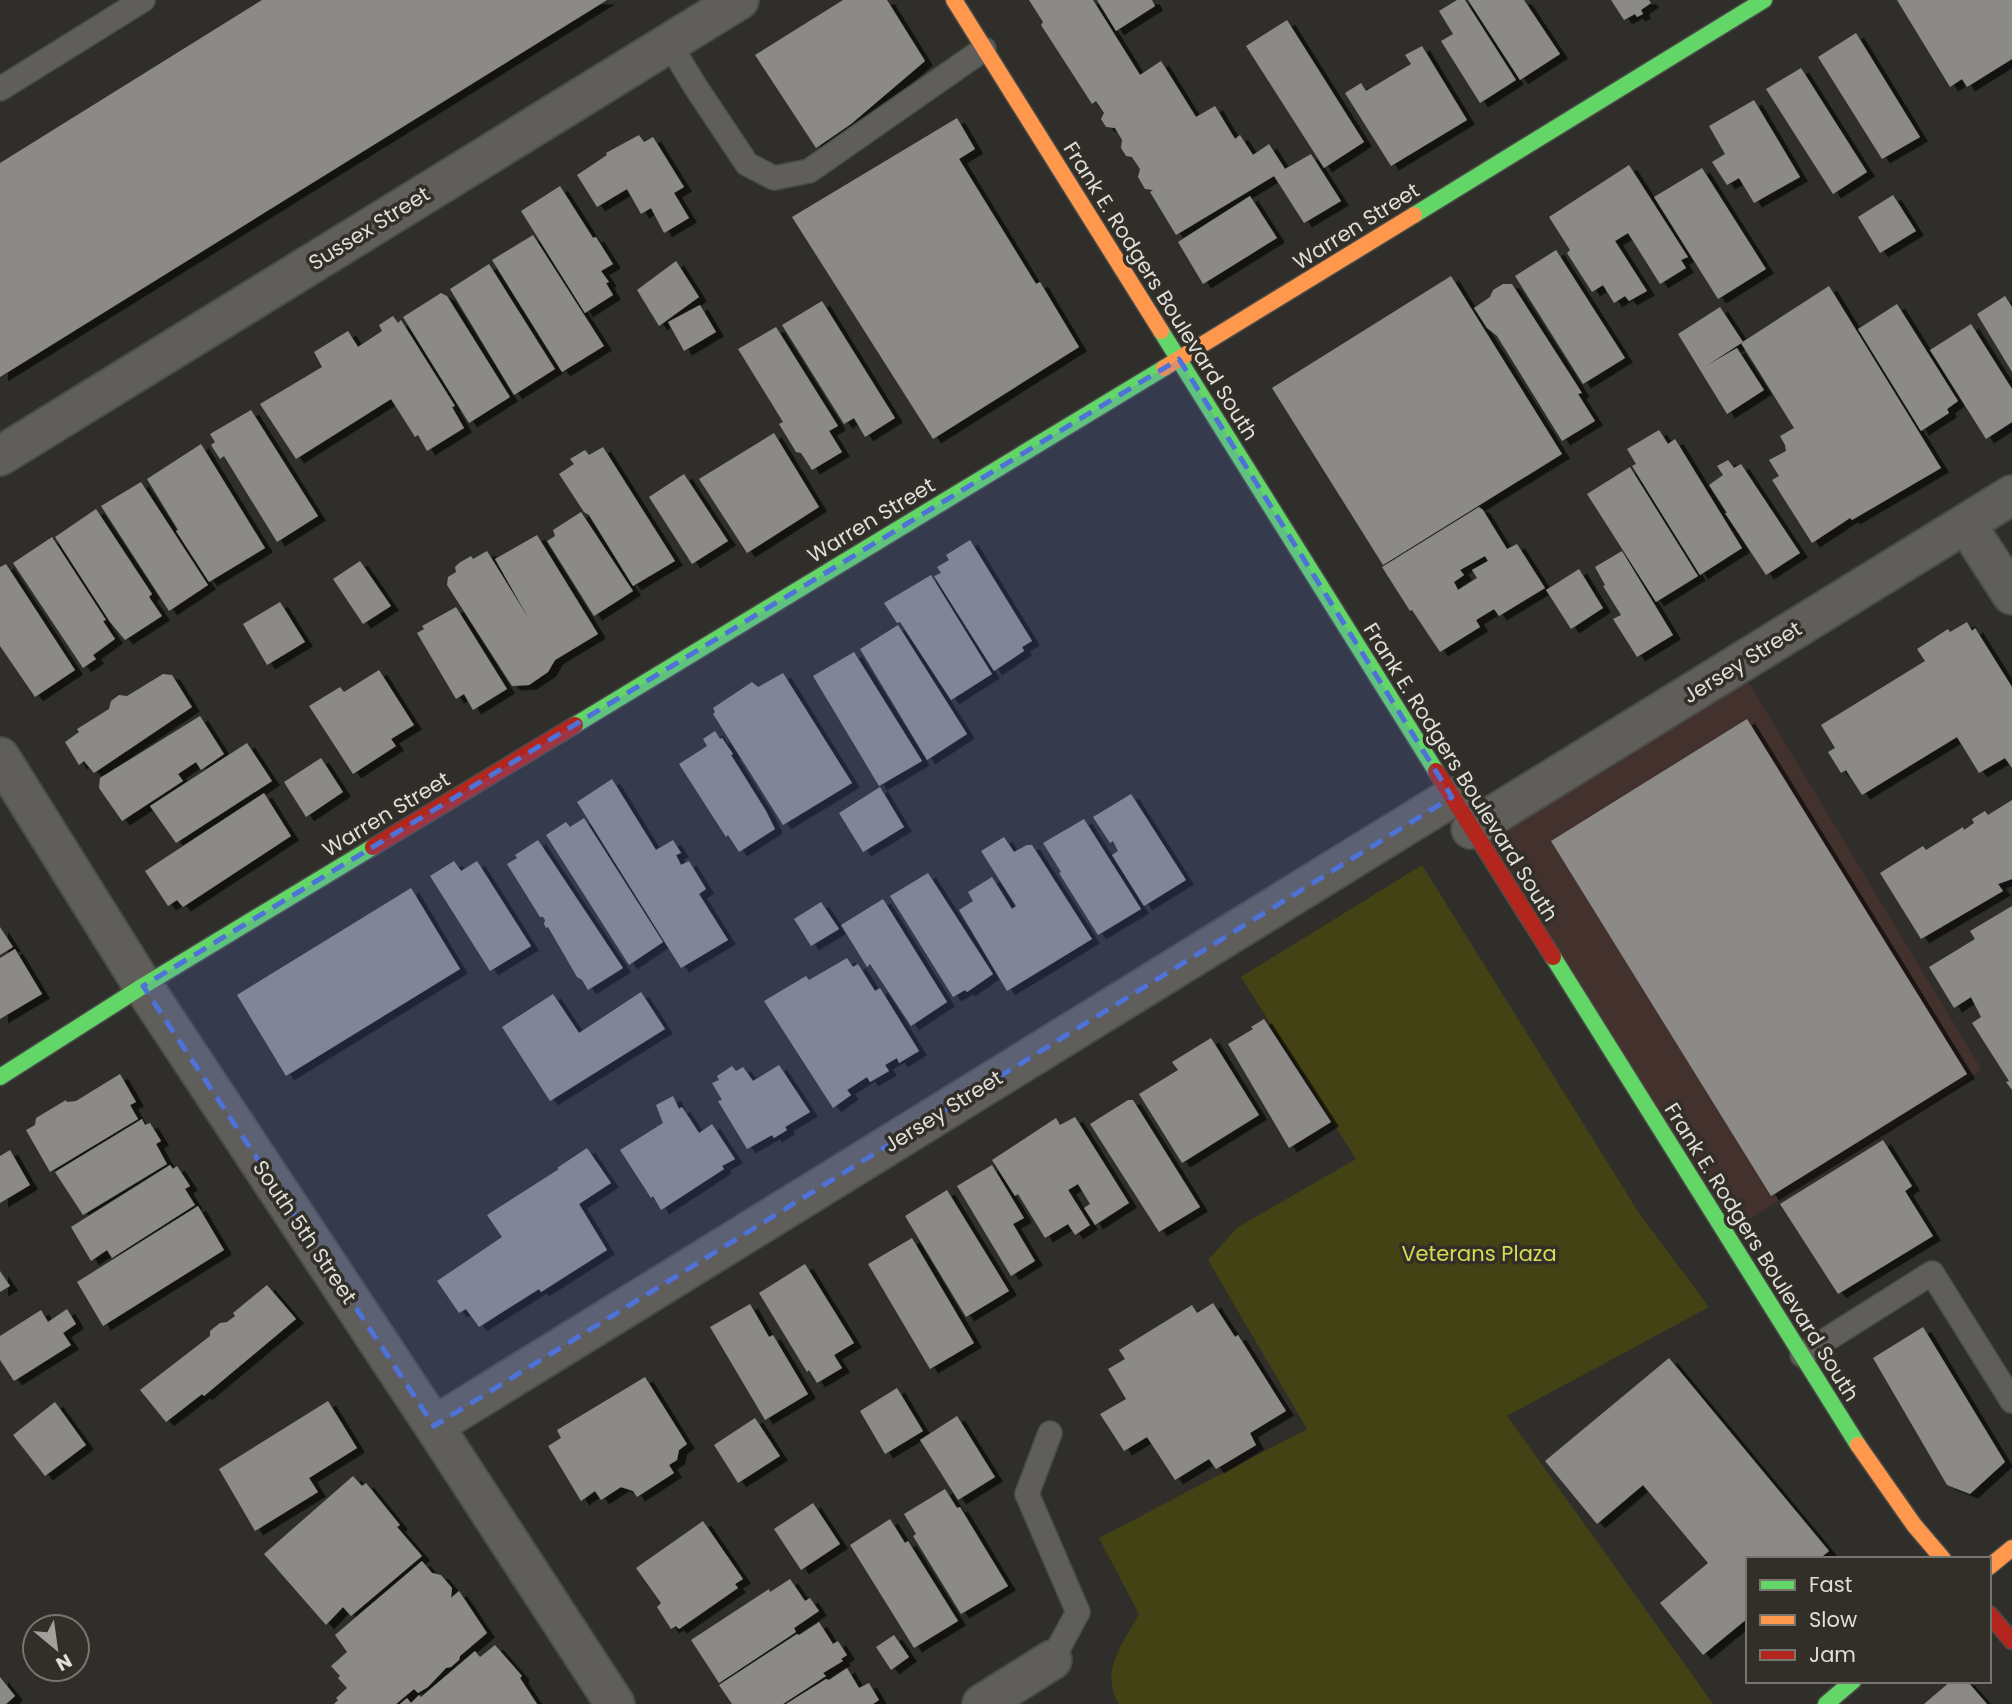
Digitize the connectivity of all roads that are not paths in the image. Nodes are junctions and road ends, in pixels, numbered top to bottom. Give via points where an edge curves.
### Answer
1 (143, 0) edge
2 (739, 0) edge
3 (954, 0) edge
4 (1764, 0) edge
5 (669, 43) junction
6 (984, 49) junction
7 (0, 89) edge
8 (1179, 359) junction
9 (0, 456) edge
10 (2012, 495) edge
11 (1966, 524) junction
12 (2012, 595) edge
13 (0, 757) edge
14 (1452, 797) junction
15 (1471, 829) junction
16 (143, 986) junction
17 (0, 1077) edge
18 (1802, 1355) junction
19 (2012, 1401) edge
20 (434, 1426) junction
21 (1050, 1433) dead end
22 (2012, 1548) edge
23 (1940, 1557) edge
24 (1991, 1565) edge
25 (1991, 1616) edge
26 (2012, 1641) edge
27 (1052, 1660) joint
28 (1851, 1683) edge
29 (615, 1704) edge
30 (982, 1704) edge
31 (1826, 1704) edge

1 - 7 lane
2 - 5 street, Sussex Street
3 - 6 street, Frank E. Rodgers Boulevard South
4 - 8 street, Warren Street
5 - 6 lane via 747,164 774,178 809,171
5 - 9 street, Sussex Street
6 - 8 street, Frank E. Rodgers Boulevard South
8 - 14 street, Frank E. Rodgers Boulevard South
8 - 16 street, Warren Street
10 - 11 street, Jersey Street
11 - 12 street
11 - 15 street, Jersey Street
13 - 16 street, South 5th Street
14 - 15 street, Frank E. Rodgers Boulevard South
14 - 20 street, Jersey Street
15 - 18 street, Frank E. Rodgers Boulevard South
16 - 17 street, Warren Street
16 - 20 street, South 5th Street
18 - 19 lane via 1932,1273
18 - 23 street, Frank E. Rodgers Boulevard South via 1875,1472
20 - 29 street, South 5th Street
21 - 27 lane via 1027,1494 1078,1612
22 - 24 street
25 - 26 street
27 - 30 street
28 - 31 street

